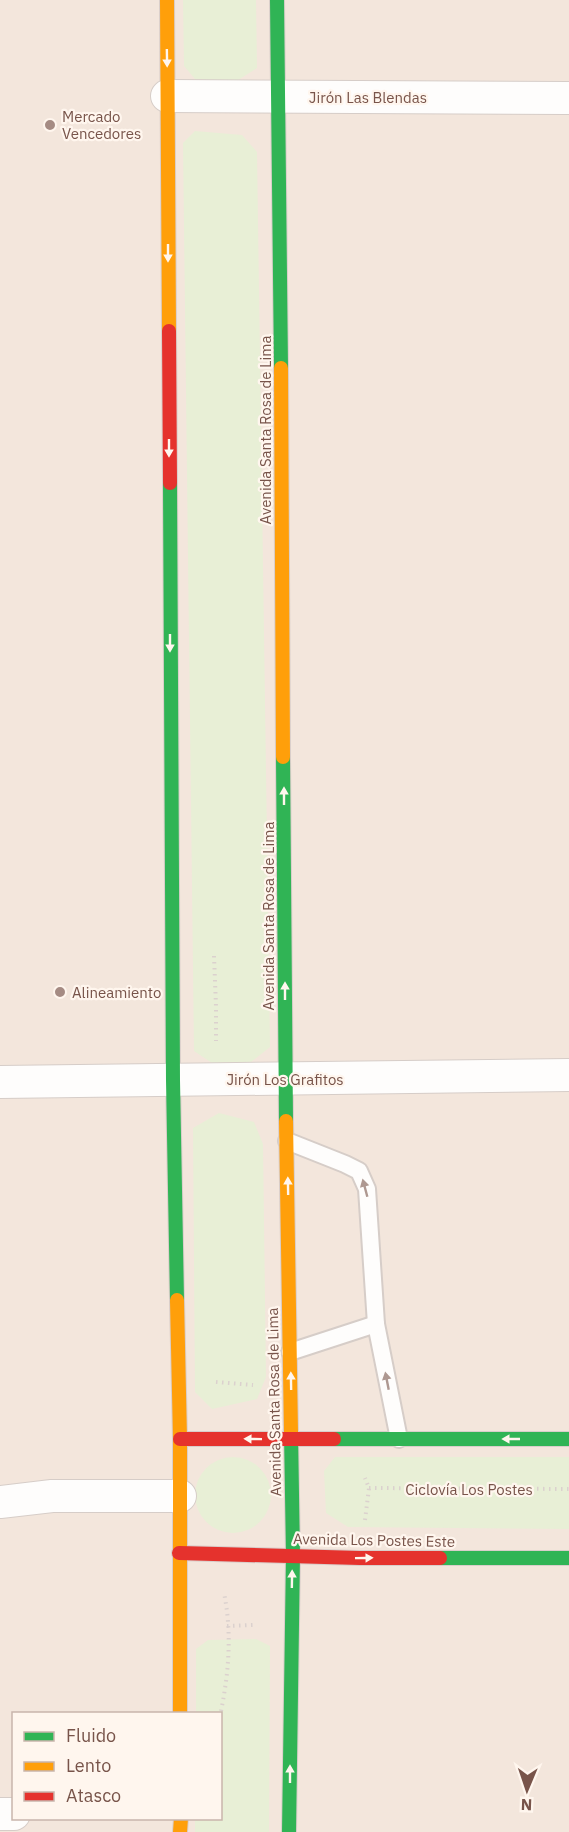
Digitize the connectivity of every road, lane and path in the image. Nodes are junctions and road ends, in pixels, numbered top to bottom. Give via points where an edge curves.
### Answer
1 (167, 0) edge
2 (277, 0) edge
3 (167, 96) junction
4 (279, 97) junction
5 (569, 98) edge
6 (569, 1075) edge
7 (285, 1079) junction
8 (173, 1080) junction
9 (0, 1082) edge
10 (287, 1141) junction
11 (376, 1324) junction
12 (290, 1352) junction
13 (180, 1439) junction
14 (292, 1439) junction
15 (399, 1439) junction
16 (569, 1439) edge
17 (369, 1488) dead end
18 (569, 1490) edge
19 (180, 1496) junction
20 (0, 1502) edge
21 (179, 1553) junction
22 (215, 1554) junction
23 (293, 1555) junction
24 (569, 1558) edge
25 (180, 1712) edge
26 (220, 1712) edge
27 (290, 1832) edge

1 -> 3 main road
2 - 4 main road, Avenida Santa Rosa de Lima
3 - 4 street, Jirón Las Blendas
3 -> 8 main road
4 - 5 street, Jirón Las Blendas
7 -> 4 main road, Avenida Santa Rosa de Lima
6 - 7 street, Jirón Los Grafitos
7 - 8 street, Jirón Los Grafitos
7 - 10 main road, Avenida Santa Rosa de Lima
8 - 9 street, Jirón Los Grafitos
8 - 13 main road
11 -> 10 lane via 367,1189 359,1171
12 -> 10 main road, Avenida Santa Rosa de Lima
11 - 12 lane
15 -> 11 lane
14 -> 12 main road, Avenida Santa Rosa de Lima
14 -> 13 main road
13 - 19 main road
14 - 15 main road
14 - 23 main road, Avenida Santa Rosa de Lima
16 -> 15 main road
17 - 18 path, Ciclovía Los Postes
19 - 20 street via 52,1496
19 - 21 main road
21 - 22 main road, Avenida Los Postes Este
21 - 25 main road
22 - 23 main road, Avenida Los Postes Este
22 - 26 path via 227,1608 229,1654
23 -> 24 main road, Avenida Los Postes Este
27 -> 23 main road, Avenida Santa Rosa de Lima

